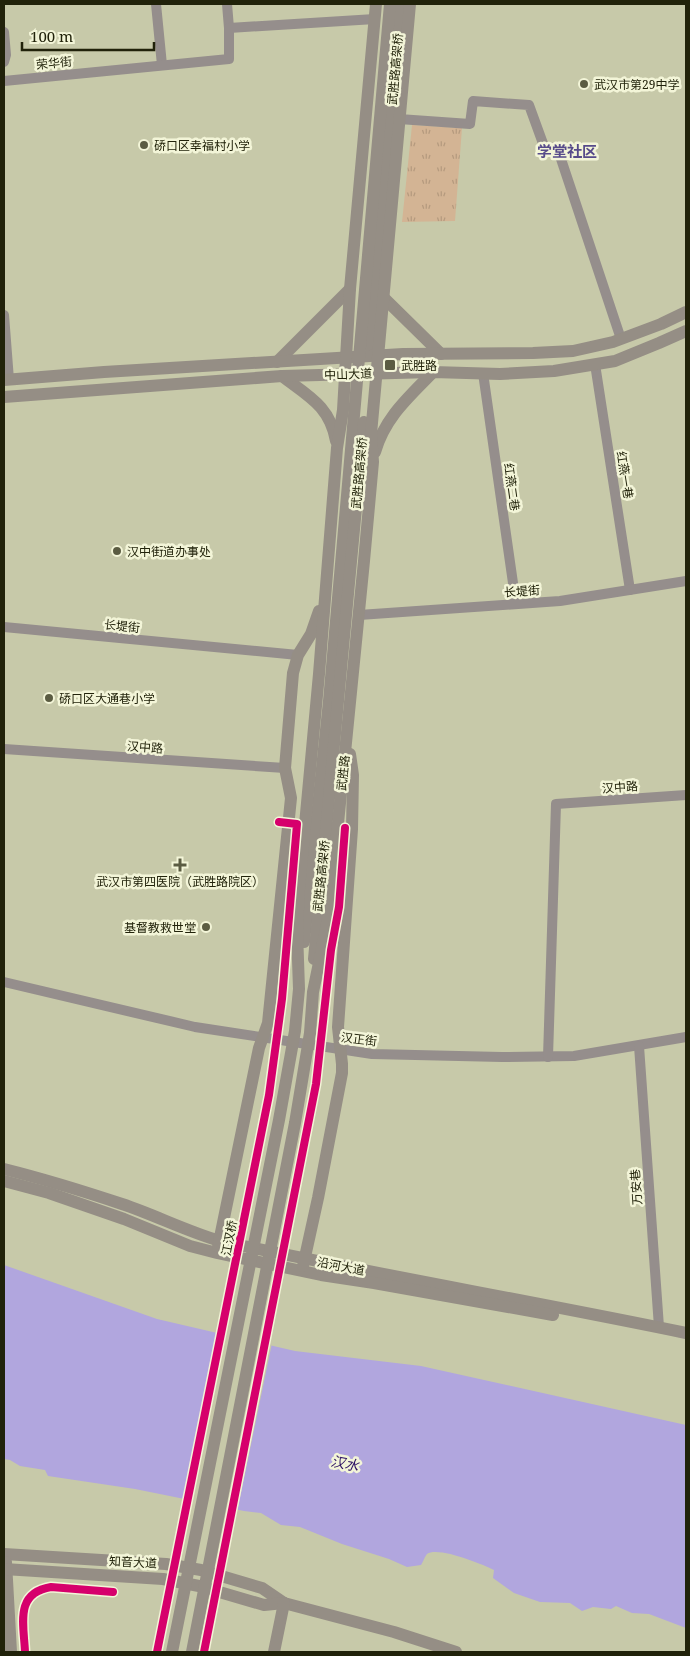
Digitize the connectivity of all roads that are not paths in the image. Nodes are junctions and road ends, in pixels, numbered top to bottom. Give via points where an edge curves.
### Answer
1 (156, 4) edge
2 (227, 4) edge
3 (376, 4) edge
4 (390, 4) edge
5 (401, 4) edge
6 (410, 4) edge
7 (375, 19) junction
8 (229, 28) junction
9 (4, 32) edge
10 (4, 62) edge
11 (162, 66) junction
12 (4, 81) edge
13 (399, 119) junction
14 (350, 289) junction
15 (383, 297) junction
16 (686, 312) edge
17 (4, 316) edge
18 (686, 330) edge
19 (621, 339) junction
20 (441, 354) junction
21 (377, 356) junction
22 (346, 358) junction
23 (278, 362) junction
24 (595, 364) junction
25 (434, 372) junction
26 (376, 373) junction
27 (484, 373) junction
28 (345, 374) junction
29 (282, 376) junction
30 (6, 380) edge
31 (4, 398) edge
32 (337, 448) junction
33 (373, 462) junction
34 (686, 581) edge
35 (630, 590) junction
36 (325, 592) junction
37 (516, 604) junction
38 (359, 615) junction
39 (4, 627) edge
40 (298, 655) junction
41 (347, 739) junction
42 (4, 749) edge
43 (285, 768) junction
44 (686, 795) edge
45 (291, 798) junction
46 (303, 837) junction
47 (310, 941) junction
48 (4, 982) edge
49 (299, 989) junction
50 (313, 992) junction
51 (263, 1037) junction
52 (686, 1037) edge
53 (639, 1046) junction
54 (340, 1049) junction
55 (548, 1056) junction
56 (4, 1169) edge
57 (4, 1181) edge
58 (218, 1247) junction
59 (303, 1265) junction
60 (659, 1327) junction
61 (686, 1333) edge
62 (686, 1341) edge
63 (5, 1554) edge
64 (5, 1569) edge
65 (284, 1603) junction
66 (173, 1646) edge
67 (192, 1648) edge
68 (11, 1652) edge
69 (274, 1652) edge
70 (456, 1652) edge

1 - 11 street
2 - 8 street
3 - 7 main road
4 - 47 main road, 武胜路高架桥
5 - 47 main road, 武胜路高架桥 via 358,495
6 - 13 main road, 武胜路
7 - 8 street
7 - 14 main road
8 - 11 street, 荣华街 via 229,59
9 - 10 street
11 - 12 street, 荣华街
13 - 15 main road, 武胜路
13 - 19 street via 470,124 473,101 529,105 545,149 557,146
14 - 22 main road
14 - 23 main road
15 - 20 main road
15 - 21 main road, 武胜路
16 - 19 main road, 中山大道
17 - 30 street
18 - 24 main road, 中山大道 via 615,361
19 - 20 main road, 中山大道 via 572,351
20 - 21 main road, 中山大道
21 - 22 main road, 中山大道
21 - 26 main road, 武胜路
22 - 23 main road, 中山大道
22 - 28 main road
23 - 30 main road, 中山大道
24 - 27 main road, 中山大道 via 554,371
24 - 35 street, 红燕一巷
25 - 26 main road, 中山大道
25 - 27 main road, 中山大道
25 - 33 main road via 384,427
26 - 28 main road, 中山大道
26 - 33 main road, 武胜路 via 371,434
27 - 37 street, 红燕二巷
28 - 29 main road, 中山大道
28 - 32 main road
29 - 31 main road, 中山大道
29 - 32 main road via 320,405 334,429
32 - 36 main road
33 - 38 main road, 武胜路
34 - 35 street, 长堤街
35 - 37 street, 长堤街
36 - 40 main road via 311,634
36 - 46 main road
37 - 38 street, 长堤街
38 - 41 main road, 武胜路
39 - 40 street, 长堤街
40 - 43 main road via 293,673
41 - 50 main road, 武胜路 via 329,914
41 - 54 main road via 353,775 352,829 338,1027
42 - 43 street, 汉中路
43 - 45 main road
44 - 55 street, 汉中路 via 556,804
45 - 46 main road
45 - 51 main road via 268,1023
46 - 49 main road via 298,911
47 - 49 main road
47 - 50 main road
48 - 51 street, 汉正街 via 186,1025
49 - 66 main road, 江汉桥 via 295,1031 277,1130
50 - 67 main road, 武胜路 via 310,1033 295,1123
51 - 54 street, 汉正街
51 - 58 main road
52 - 53 street, 汉正街
53 - 55 street, 汉正街 via 574,1056
53 - 60 street, 万安巷
54 - 55 street, 汉正街 via 372,1054
54 - 59 main road via 342,1073
56 - 58 main road, 沿河大道 via 115,1202 203,1236
57 - 58 main road, 沿河大道 via 124,1219 190,1246
58 - 59 main road, 沿河大道
59 - 60 main road, 沿河大道
59 - 62 main road, 沿河大道
60 - 61 main road, 沿河大道
63 - 64 main road
63 - 65 main road, 知音大道 via 185,1567 262,1588
64 - 65 main road, 知音大道 via 163,1579 264,1605
64 - 68 main road
65 - 69 main road
65 - 70 main road, 知音大道

